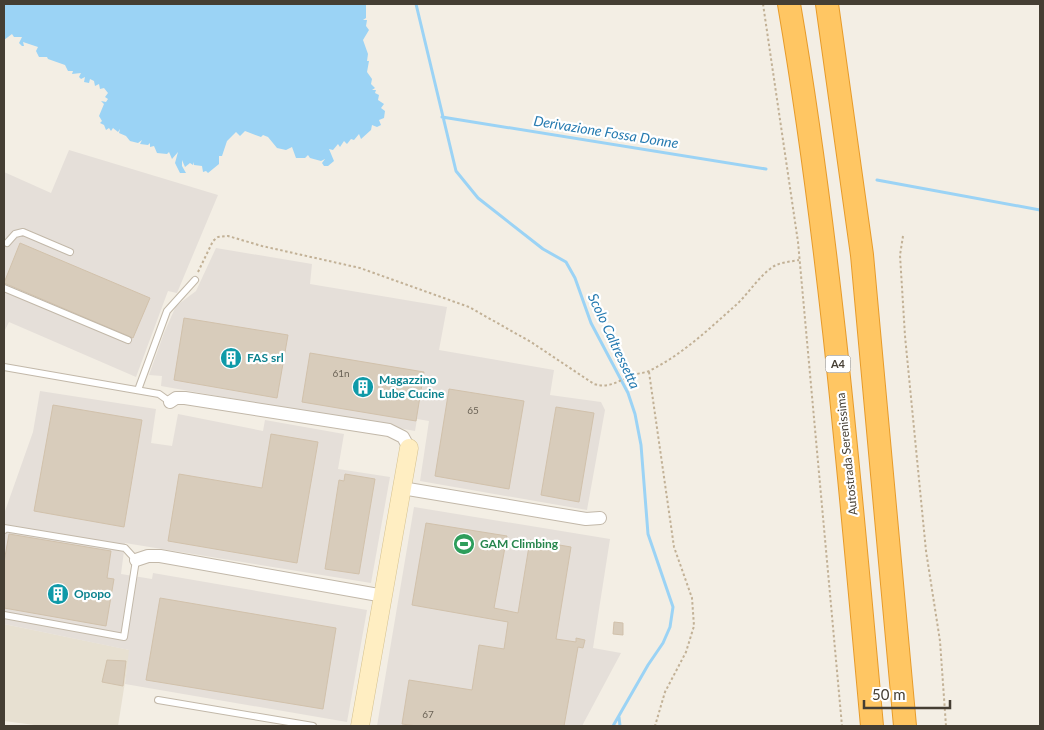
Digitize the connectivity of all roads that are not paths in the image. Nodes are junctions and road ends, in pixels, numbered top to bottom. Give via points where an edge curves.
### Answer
1 (781, 4) edge
2 (789, 4) edge
3 (827, 4) edge
4 (838, 4) edge
5 (801, 74) junction
6 (5, 242) edge
7 (4, 250) edge
8 (70, 252) dead end
9 (862, 255) junction
10 (194, 280) road end
11 (4, 288) edge
12 (128, 340) dead end
13 (4, 367) edge
14 (138, 390) junction
15 (170, 402) joint
16 (409, 448) joint
17 (402, 488) junction
18 (600, 518) dead end
19 (4, 530) edge
20 (136, 560) junction
21 (384, 596) junction
22 (4, 615) edge
23 (158, 700) dead end
24 (312, 726) edge
25 (360, 726) edge
26 (872, 726) edge
27 (905, 726) edge

1 - 5 highway
2 - 5 highway, Autostrada Serenissima / A4
3 - 9 highway
4 - 9 highway via 863,209
5 - 26 highway, Autostrada Serenissima / A4 via 830,291
6 - 7 lane
6 - 8 lane via 23,232
9 - 27 highway
10 - 14 lane via 167,311
11 - 12 lane
13 - 14 lane
14 - 15 lane via 160,394
15 - 16 street via 185,398 389,430 403,436
16 - 17 street
17 - 18 street via 586,519
17 - 21 street
19 - 20 lane via 125,548
20 - 21 street via 160,556
20 - 22 lane via 124,637
21 - 25 street
23 - 24 lane

